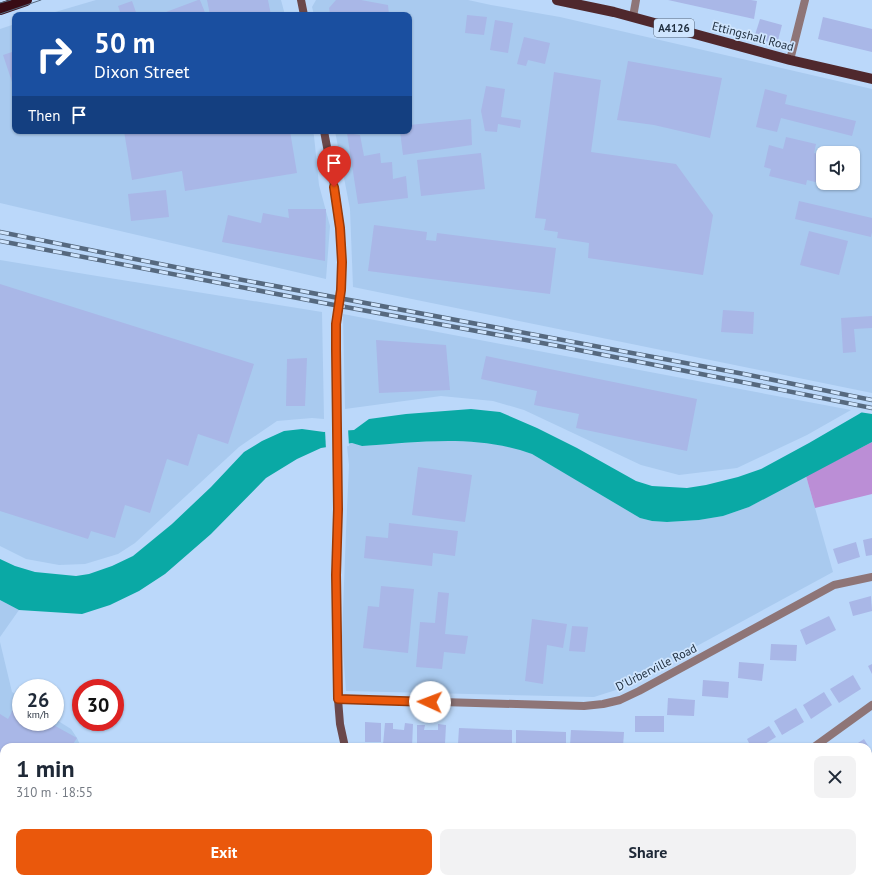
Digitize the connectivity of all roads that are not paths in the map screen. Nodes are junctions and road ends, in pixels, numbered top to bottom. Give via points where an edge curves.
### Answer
1 (26, 0) edge
2 (301, 0) edge
3 (557, 0) edge
4 (636, 0) edge
5 (805, 0) edge
6 (0, 9) edge
7 (303, 12) edge
8 (633, 17) junction
9 (790, 60) junction
10 (872, 80) edge
11 (325, 134) edge
12 (872, 577) edge
13 (338, 699) junction
14 (872, 705) edge
15 (344, 743) edge
16 (820, 743) edge

1 - 6 highway
2 - 7 street
3 - 8 main road, Ettingshall Road / A4126
4 - 8 street
5 - 9 street
8 - 9 main road, Ettingshall Road / A4126
9 - 10 main road, Ettingshall Road / A4126
11 - 13 street via 335,192 342,262 336,324
12 - 13 street, D'Urberville Road via 834,585 639,691 604,704 584,706
13 - 15 street
14 - 16 street

